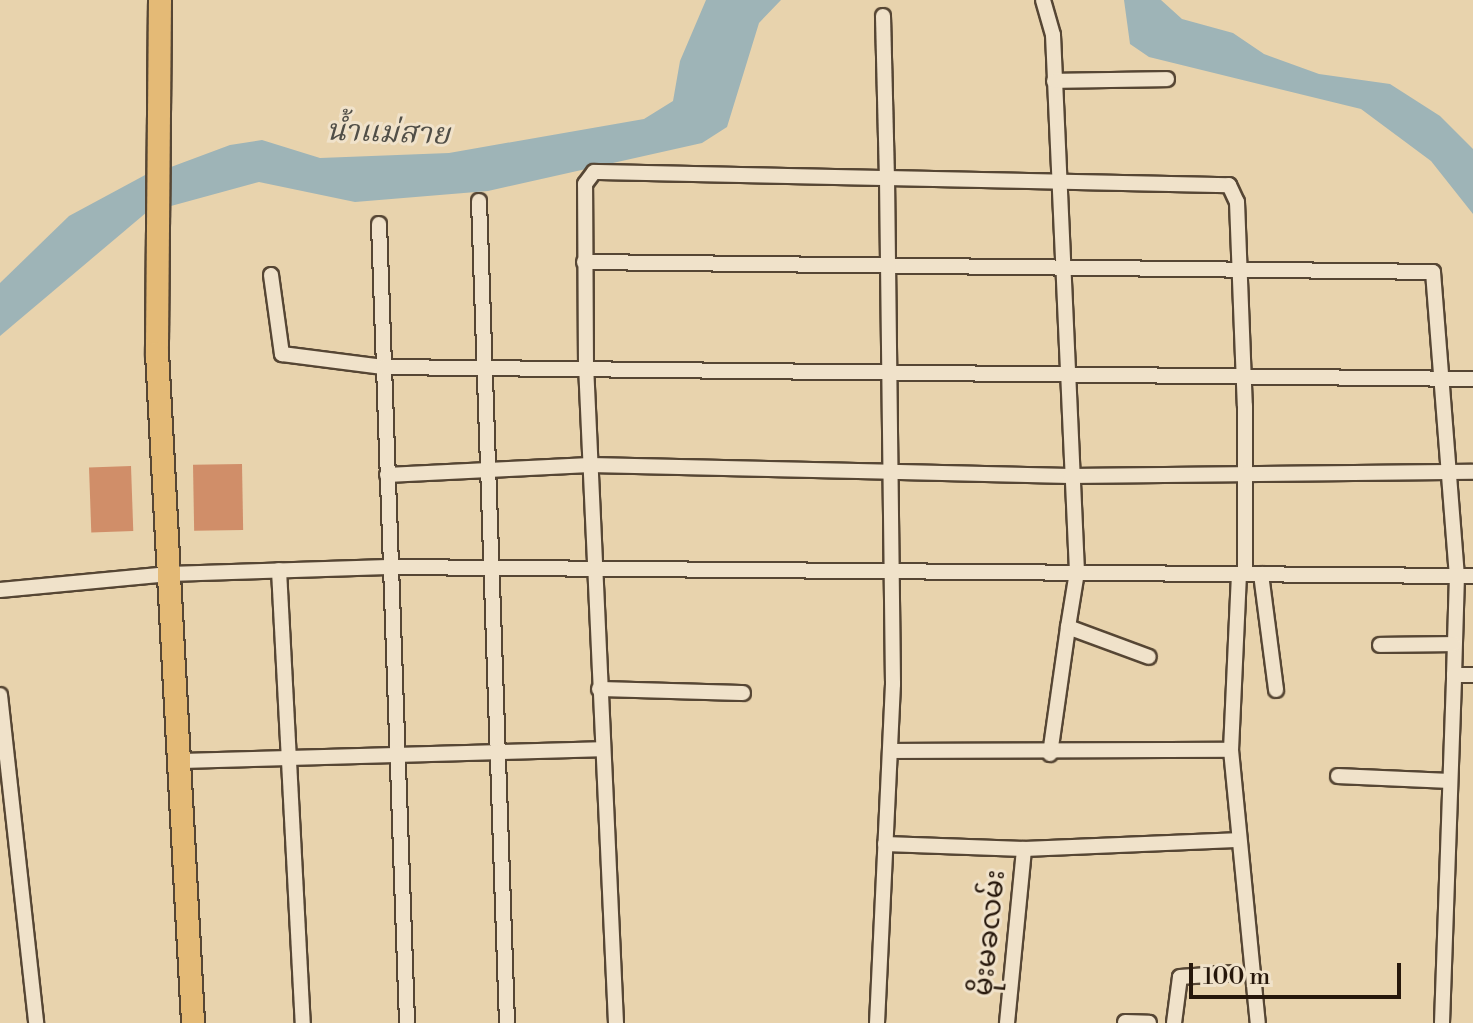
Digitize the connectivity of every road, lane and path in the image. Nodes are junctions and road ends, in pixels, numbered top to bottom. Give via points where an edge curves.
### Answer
1 (160, 0) edge
2 (1043, 0) edge
3 (883, 16) dead end
4 (1167, 79) dead end
5 (1054, 81) junction
6 (887, 178) junction
7 (1058, 178) junction
8 (479, 201) dead end
9 (379, 224) dead end
10 (584, 262) junction
11 (888, 268) junction
12 (1064, 268) junction
13 (1239, 269) junction
14 (271, 275) dead end
15 (485, 366) junction
16 (586, 366) junction
17 (383, 367) junction
18 (893, 368) junction
19 (1068, 375) junction
20 (1244, 378) junction
21 (1445, 379) junction
22 (1473, 379) edge
23 (590, 465) junction
24 (486, 468) junction
25 (892, 469) junction
26 (1246, 471) junction
27 (1447, 472) junction
28 (1473, 472) edge
29 (387, 475) junction
30 (1070, 476) junction
31 (488, 566) junction
32 (388, 567) junction
33 (593, 568) junction
34 (279, 570) junction
35 (892, 570) junction
36 (1077, 572) junction
37 (169, 574) junction
38 (1248, 574) junction
39 (1457, 575) junction
40 (1473, 576) edge
41 (0, 590) edge
42 (1068, 627) junction
43 (1453, 644) junction
44 (1380, 645) dead end
45 (1149, 657) dead end
46 (1454, 675) junction
47 (1473, 675) edge
48 (599, 689) junction
49 (1276, 690) dead end
50 (743, 693) dead end
51 (0, 695) edge
52 (602, 749) junction
53 (1231, 750) junction
54 (496, 751) junction
55 (890, 751) junction
56 (392, 753) junction
57 (1050, 754) junction
58 (289, 757) junction
59 (180, 761) junction
60 (1338, 776) dead end
61 (1449, 781) junction
62 (1236, 840) junction
63 (885, 844) junction
64 (1024, 849) junction
65 (1235, 973) dead end
66 (1125, 1022) edge
67 (36, 1023) edge
68 (193, 1023) edge
69 (303, 1023) edge
70 (407, 1023) edge
71 (507, 1023) edge
72 (616, 1023) edge
73 (877, 1023) edge
74 (1007, 1023) edge
75 (1149, 1023) edge
76 (1174, 1023) edge
77 (1258, 1023) edge
78 (1442, 1023) edge

1 - 37 highway via 158,263
2 - 5 street via 1052,26
3 - 6 street
4 - 5 street
5 - 7 street
6 - 7 street
6 - 10 street via 594,172 585,184
6 - 11 street
7 - 12 street
7 - 13 street via 1229,185
8 - 15 street
9 - 17 street
10 - 11 street
10 - 16 street
11 - 12 street
11 - 18 street
12 - 13 street
12 - 19 street
13 - 20 street
13 - 21 street via 1433,272
14 - 17 street via 282,354
15 - 16 street
15 - 17 street
15 - 24 street
16 - 18 street
16 - 23 street
17 - 29 street
18 - 19 street
18 - 25 street
19 - 20 street
19 - 30 street
20 - 21 street
20 - 26 street
21 - 22 street
21 - 27 street
23 - 24 street
23 - 25 street
23 - 33 street
24 - 29 street
24 - 31 street
25 - 30 street
25 - 35 street
26 - 27 street
26 - 30 street
26 - 38 street
27 - 28 street
27 - 39 street
29 - 32 street
30 - 36 street
31 - 32 street
31 - 33 street
31 - 54 street
32 - 34 street
32 - 56 street
33 - 35 street
33 - 48 street
34 - 37 street
34 - 58 street
35 - 36 street
35 - 55 street
36 - 38 street
36 - 42 street
37 - 41 street
37 - 59 highway
38 - 39 street
38 - 49 street
38 - 53 street
39 - 40 street
39 - 43 street
42 - 45 street
42 - 57 street
43 - 44 street
43 - 46 street
46 - 47 street
46 - 61 street
48 - 50 street
48 - 52 street
51 - 67 street
52 - 54 street
52 - 72 street
53 - 57 street
53 - 62 street
54 - 56 street
54 - 71 street
55 - 57 street
55 - 63 street
56 - 58 street
56 - 70 street
58 - 59 street
58 - 69 street
59 - 68 highway
60 - 61 street
61 - 78 street
62 - 64 street
62 - 77 street
63 - 64 street
63 - 73 street
64 - 74 street, မိုးမခလမ်း
65 - 76 street via 1180,977
66 - 75 street

